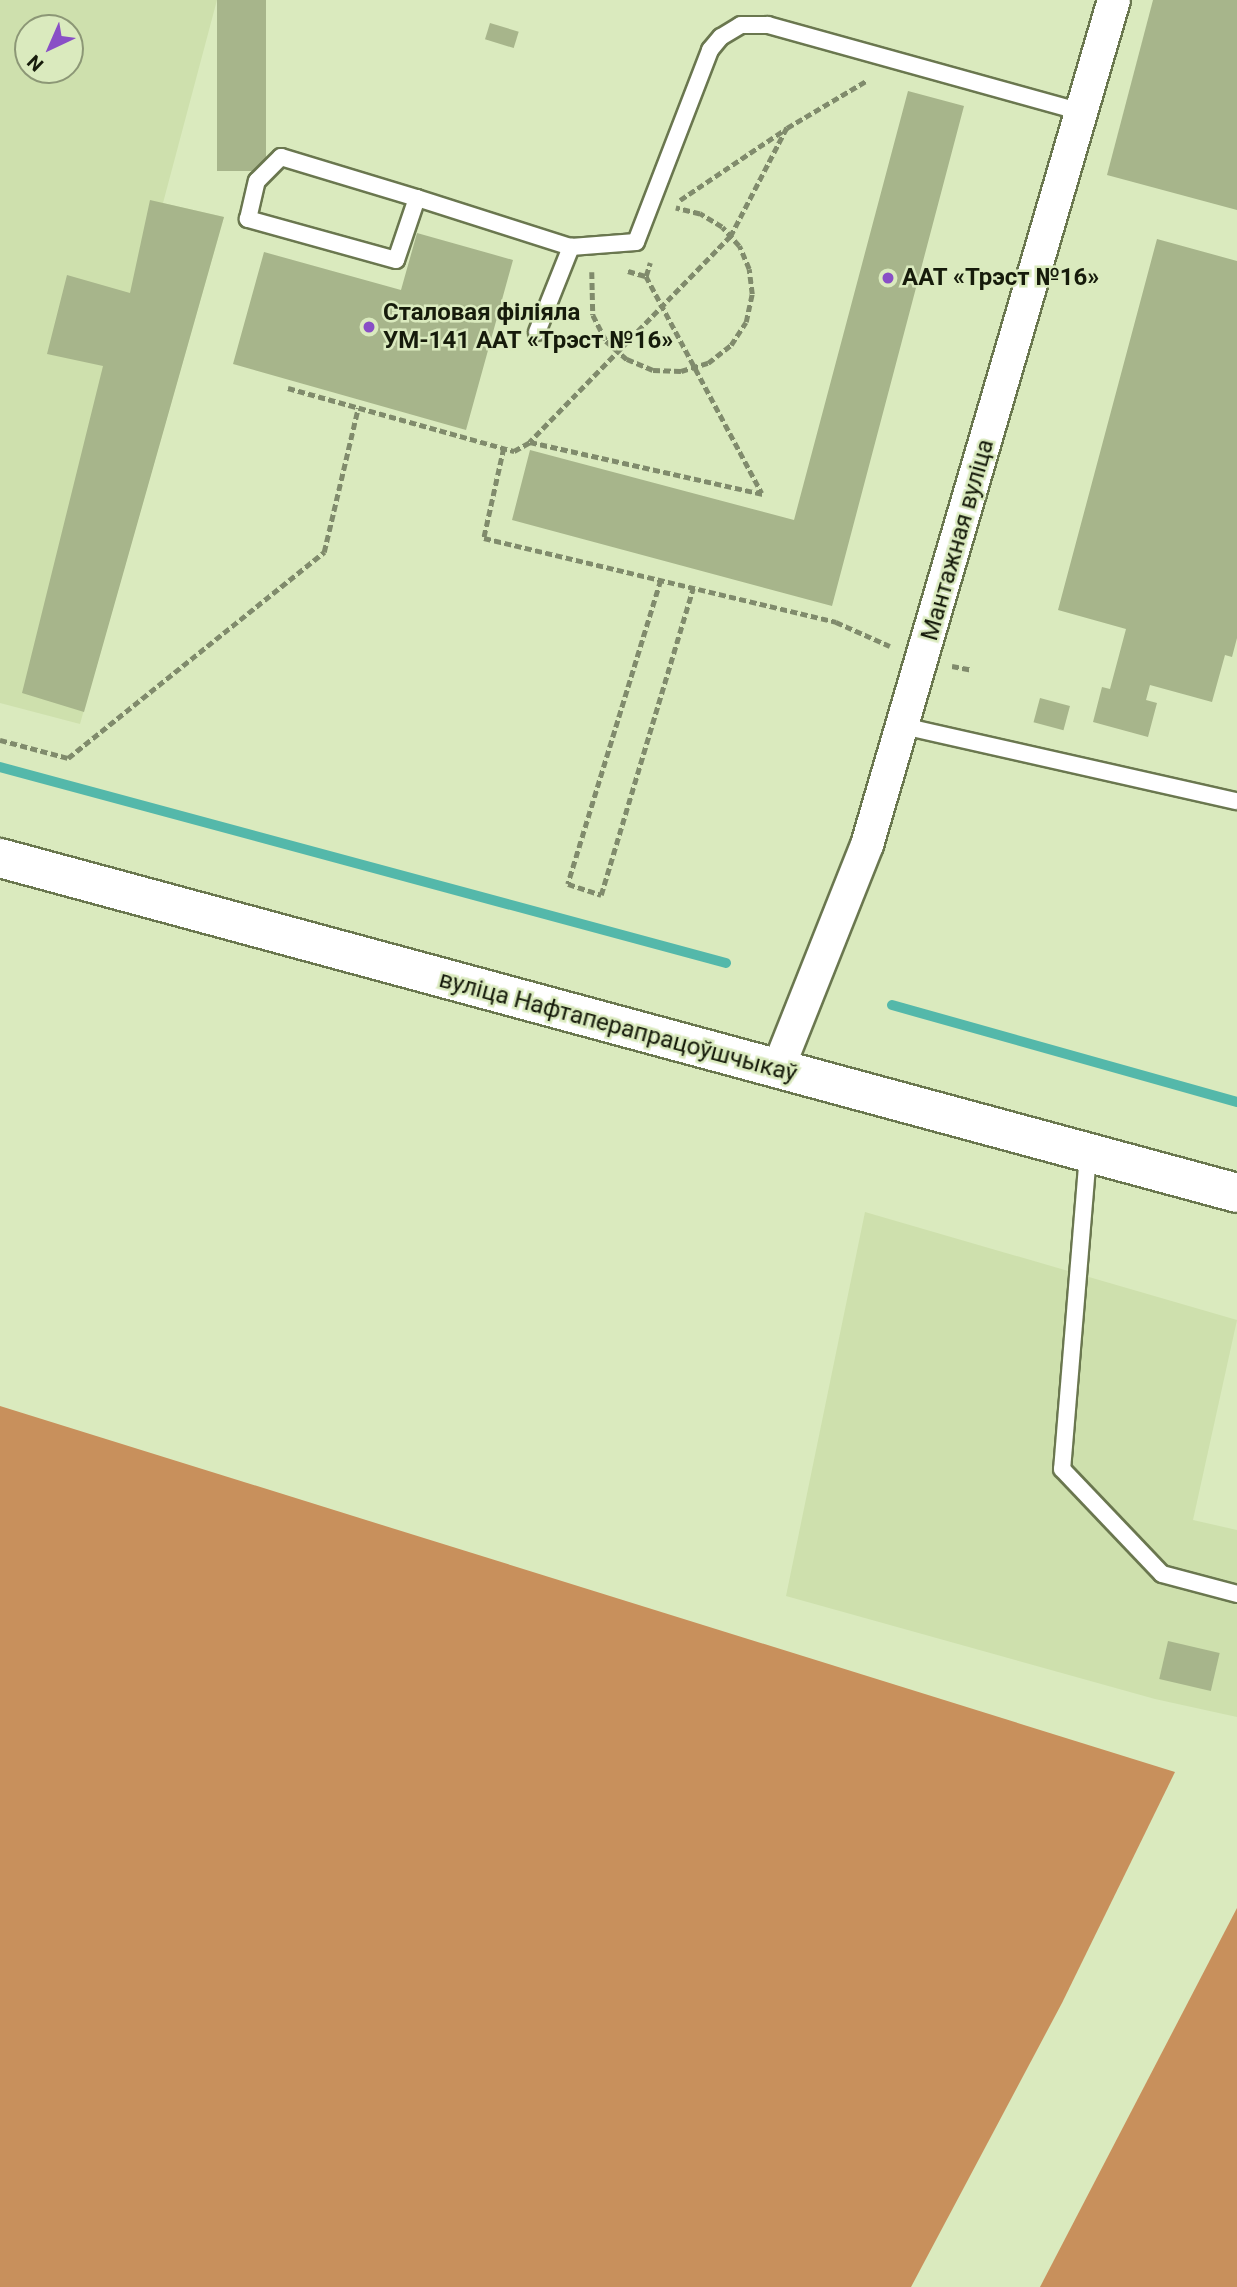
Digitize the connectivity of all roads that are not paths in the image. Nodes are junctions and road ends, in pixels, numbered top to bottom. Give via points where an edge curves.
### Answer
1 (1114, 0) edge
2 (1082, 112) junction
3 (417, 198) junction
4 (571, 247) junction
5 (537, 332) dead end
6 (903, 726) junction
7 (1237, 801) edge
8 (0, 858) edge
9 (777, 1071) junction
10 (1088, 1154) junction
11 (1237, 1193) edge
12 (1237, 1594) edge

1 - 2 street, Мантажная вуліца
2 - 4 lane via 768,25 741,25 710,50 636,242
2 - 6 street, Мантажная вуліца
3 - 3 lane via 281,158 257,181 248,219 396,260
3 - 4 lane
4 - 5 lane
6 - 7 lane
6 - 9 street, Мантажная вуліца via 867,845
8 - 9 main road, вуліца Нафтаперапрацоўшчыкаў
9 - 10 main road, вуліца Нафтаперапрацоўшчыкаў
10 - 11 main road, вуліца Нафтаперапрацоўшчыкаў
10 - 12 lane via 1062,1469 1162,1574

